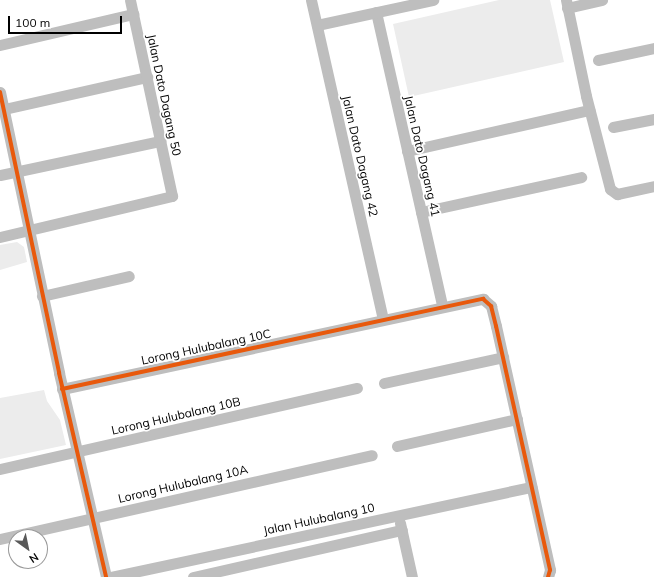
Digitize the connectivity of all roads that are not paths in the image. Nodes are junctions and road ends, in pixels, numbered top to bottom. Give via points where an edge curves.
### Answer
1 (130, 0) edge
2 (311, 0) edge
3 (433, 0) edge
4 (602, 0) edge
5 (583, 2) edge
6 (566, 4) edge
7 (376, 12) junction
8 (133, 14) junction
9 (317, 25) junction
10 (0, 45) edge
11 (654, 48) edge
12 (598, 60) dead end
13 (147, 77) junction
14 (0, 92) edge
15 (2, 109) edge
16 (589, 110) junction
17 (654, 119) edge
18 (613, 127) dead end
19 (160, 141) junction
20 (407, 151) junction
21 (18, 172) junction
22 (0, 176) edge
23 (581, 177) dead end
24 (654, 186) edge
25 (421, 212) junction
26 (30, 231) junction
27 (0, 237) edge
28 (129, 276) dead end
29 (42, 296) junction
30 (442, 306) junction
31 (383, 319) junction
32 (503, 357) junction
33 (384, 383) dead end
34 (357, 388) dead end
35 (62, 389) junction
36 (516, 419) junction
37 (397, 446) dead end
38 (77, 452) junction
39 (372, 455) dead end
40 (0, 469) edge
41 (531, 487) junction
42 (399, 516) junction
43 (92, 518) junction
44 (402, 530) junction
45 (0, 538) edge
46 (549, 576) edge
47 (106, 577) edge
48 (111, 577) edge
49 (193, 577) edge
50 (412, 577) edge

1 - 8 street, Jalan Dato Dagang 50
2 - 9 street, Jalan Dato Dagang 42
3 - 7 street
4 - 5 street
5 - 6 street
6 - 16 street
7 - 9 street
7 - 20 street, Jalan Dato Dagang 41
8 - 10 street
8 - 13 street, Jalan Dato Dagang 50
9 - 31 street, Jalan Dato Dagang 42
11 - 12 street
13 - 15 street
13 - 19 street, Jalan Dato Dagang 50
14 - 15 street
15 - 21 street
16 - 20 street
16 - 24 street via 613,192
17 - 18 street
19 - 21 street
19 - 26 street, Jalan Dato Dagang 50 via 172,196
20 - 25 street, Jalan Dato Dagang 41
21 - 22 street
21 - 26 street
23 - 25 street
25 - 30 street, Jalan Dato Dagang 41
26 - 27 street
26 - 29 street
28 - 29 street
29 - 35 street
30 - 31 street, Lorong Hulubalang 10C
30 - 32 street, Lorong Hulubalang 10C via 483,299 488,302
31 - 35 street, Lorong Hulubalang 10C
32 - 33 street
32 - 36 street
34 - 38 street, Lorong Hulubalang 10B
35 - 38 street
36 - 37 street
36 - 41 street
38 - 40 street, Lorong Hulubalang 10B
38 - 43 street
39 - 43 street, Lorong Hulubalang 10A
41 - 42 street, Jalan Hulubalang 10
41 - 46 street
42 - 44 street
42 - 48 street, Jalan Hulubalang 10
43 - 45 street, Lorong Hulubalang 10A
43 - 47 street
44 - 49 street
44 - 50 street

